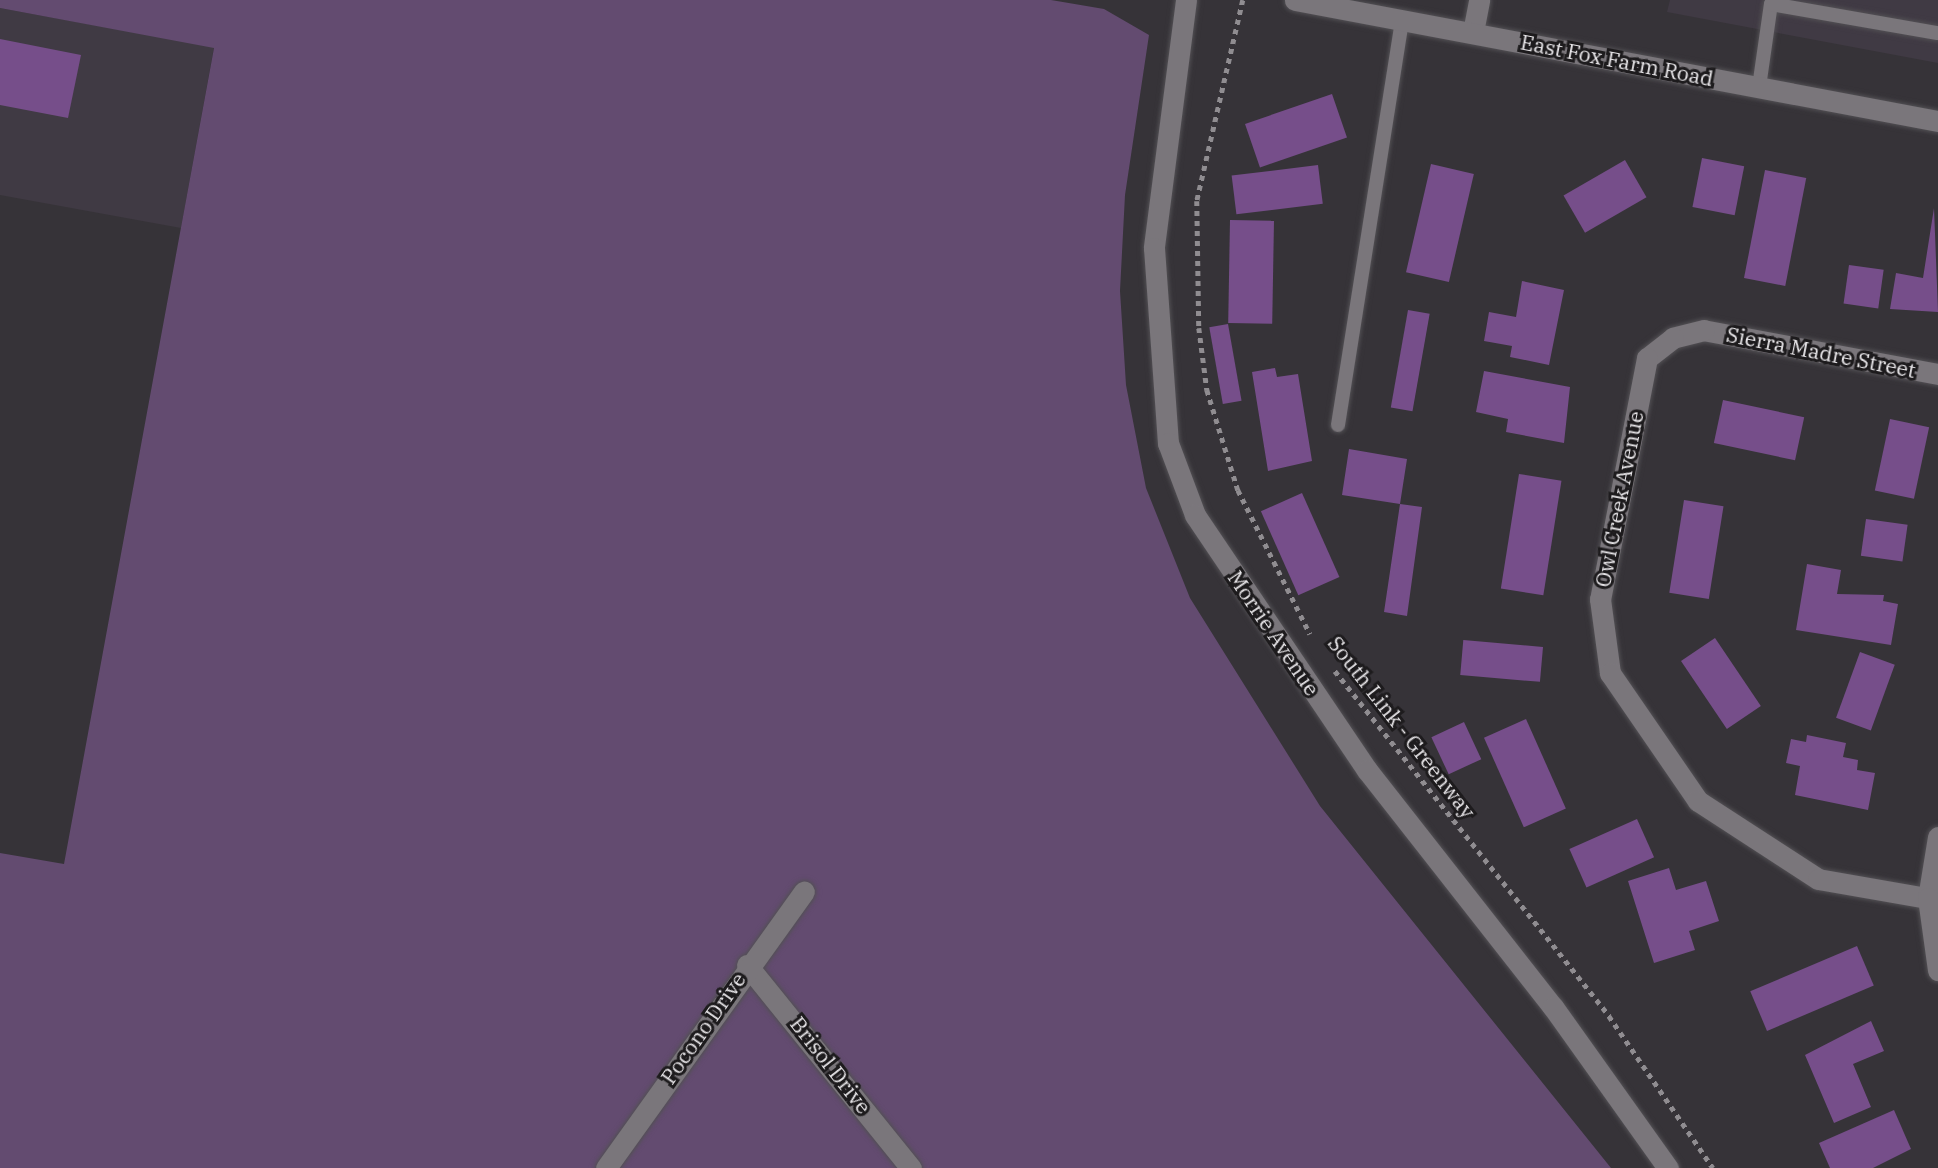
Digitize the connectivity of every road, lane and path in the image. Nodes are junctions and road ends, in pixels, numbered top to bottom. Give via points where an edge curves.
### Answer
1 (1186, 0) edge
2 (1243, 0) edge
3 (1295, 0) edge
4 (1479, 0) edge
5 (1402, 19) junction
6 (1473, 32) junction
7 (1938, 33) edge
8 (1759, 87) junction
9 (1938, 121) edge
10 (1704, 330) joint
11 (1938, 374) edge
12 (1338, 425) dead end
13 (1317, 645) dead end
14 (1331, 665) dead end
15 (1938, 837) edge
16 (804, 891) dead end
17 (1933, 899) edge
18 (747, 965) junction
19 (1938, 970) edge
20 (606, 1168) edge
21 (911, 1168) edge
22 (1668, 1168) edge
23 (1713, 1168) edge

1 - 22 main road, Morrie Avenue via 1154,248 1168,443 1195,515 1367,770 1553,1007
2 - 13 path, South Link - Greenway via 1197,201 1199,328 1207,390 1238,490
3 - 5 main road, East Fox Farm Road
4 - 6 main road
5 - 6 main road, East Fox Farm Road
5 - 12 lane
6 - 8 main road, East Fox Farm Road
7 - 8 lane via 1770,4
8 - 9 main road, East Fox Farm Road
10 - 11 main road, Sierra Madre Street
10 - 17 main road, Owl Creek Avenue via 1674,338 1647,358 1600,599 1610,673 1698,801 1762,847 1818,879
14 - 23 path, South Link - Greenway via 1609,1016
15 - 17 main road
16 - 18 main road, Pocono Drive
17 - 19 main road
18 - 20 main road, Pocono Drive
18 - 21 main road, Brisol Drive

